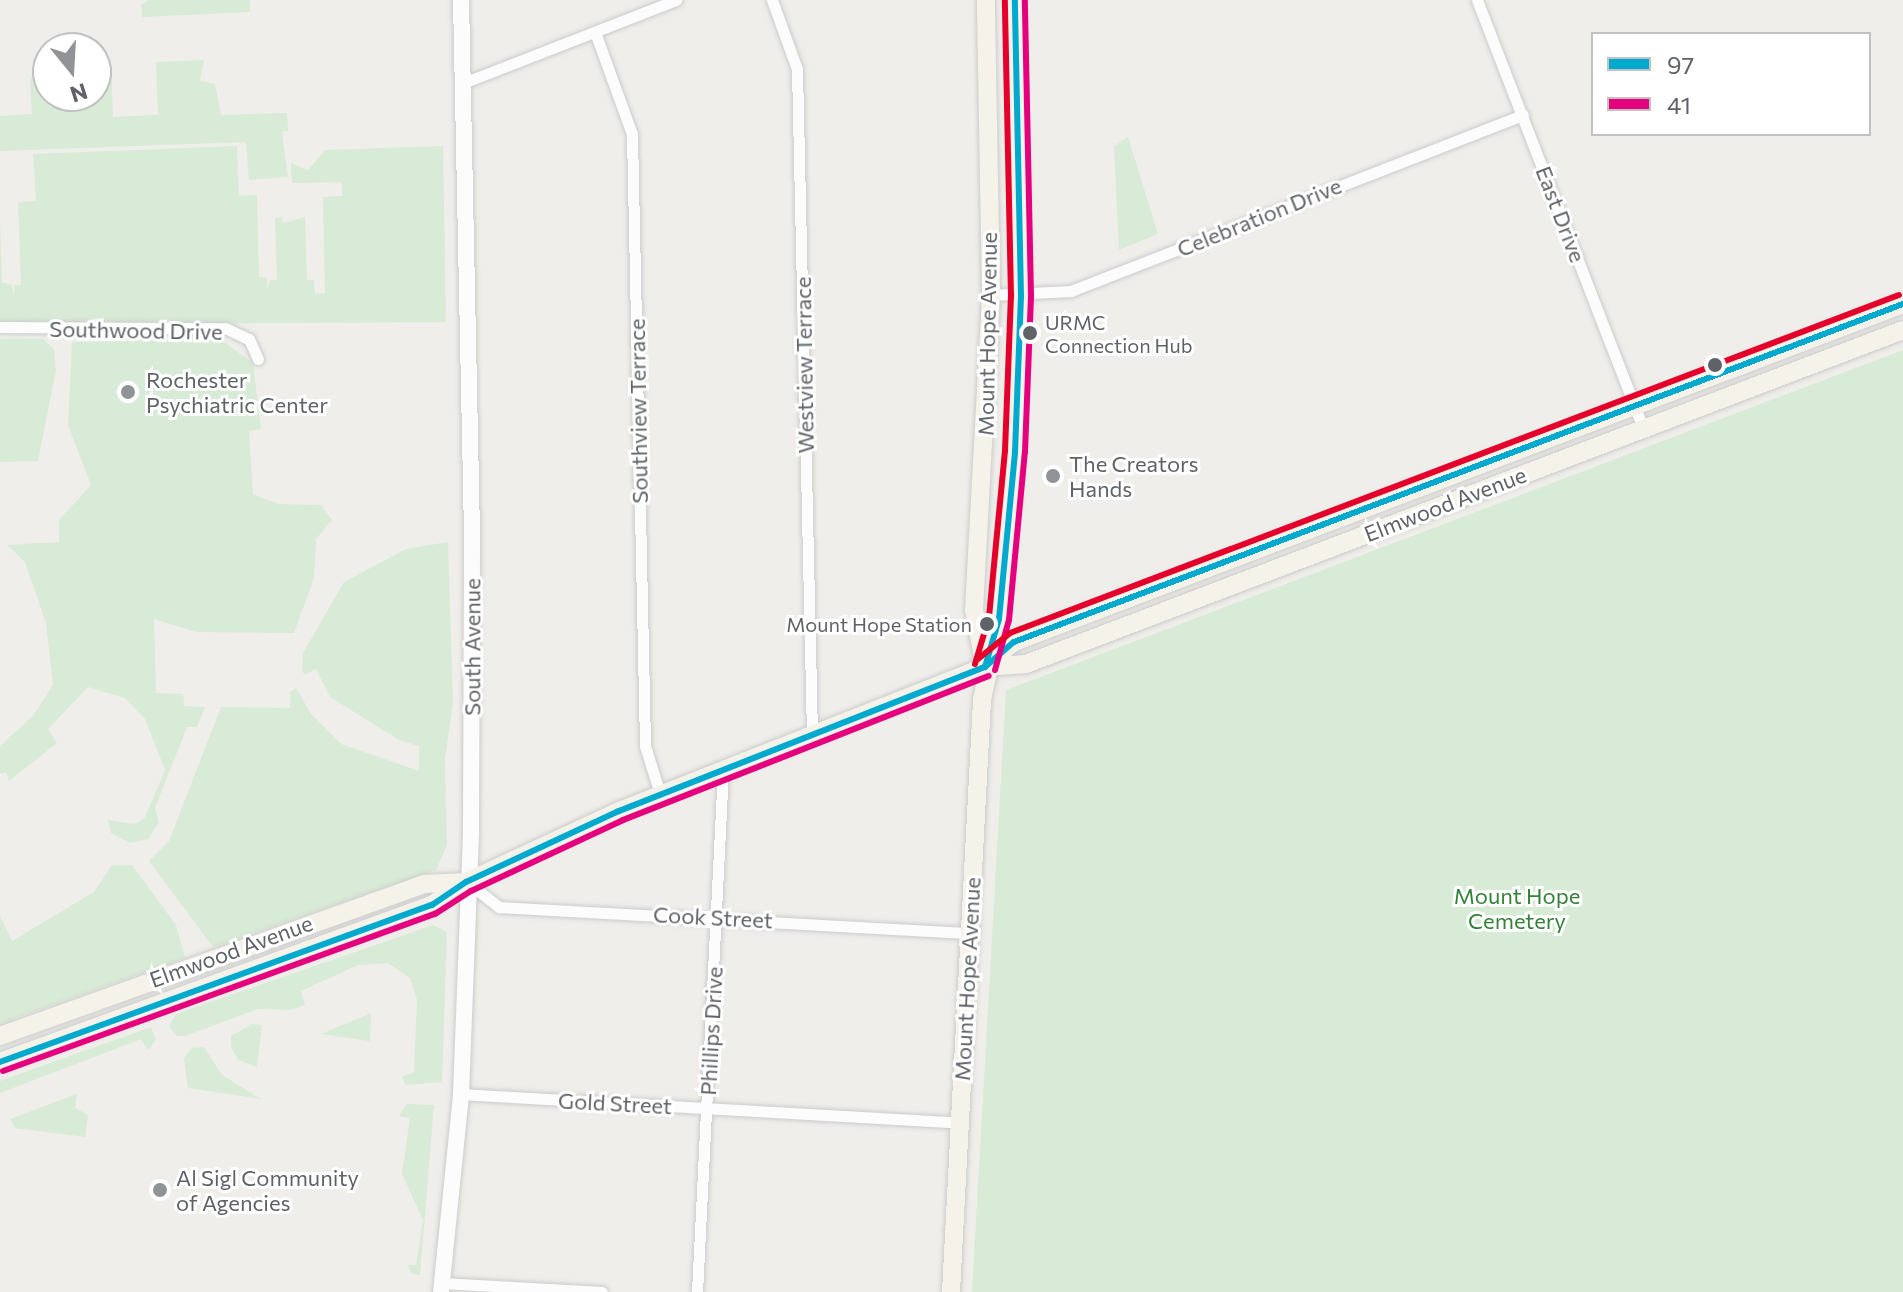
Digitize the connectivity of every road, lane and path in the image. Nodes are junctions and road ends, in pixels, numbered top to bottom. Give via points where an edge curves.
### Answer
1 (461, 0) edge
2 (676, 0) edge
3 (772, 0) edge
4 (986, 0) edge
5 (1015, 0) edge
6 (1477, 0) edge
7 (595, 32) junction
8 (463, 83) junction
9 (1523, 115) junction
10 (991, 295) junction
11 (1021, 296) junction
12 (1903, 304) edge
13 (0, 327) edge
14 (1903, 330) edge
15 (258, 359) dead end
16 (1634, 406) junction
17 (1643, 429) junction
18 (985, 667) junction
19 (812, 735) junction
20 (723, 770) junction
21 (660, 794) junction
22 (466, 882) junction
23 (717, 917) junction
24 (969, 933) junction
25 (0, 1036) edge
26 (0, 1062) edge
27 (461, 1094) junction
28 (706, 1108) junction
29 (960, 1123) junction
30 (442, 1288) edge
31 (602, 1292) edge
32 (697, 1292) edge
33 (951, 1292) edge

1 - 8 main road, South Avenue
2 - 7 street
3 - 19 street, Westview Terrace via 797,69
4 - 10 main road, Mount Hope Avenue
5 - 11 main road, Mount Hope Avenue
6 - 9 street, East Drive
7 - 8 street
7 - 21 street, Southview Terrace via 632,134 645,746
8 - 22 main road, South Avenue via 472,533 471,835
9 - 11 street, Celebration Drive via 1071,291
9 - 16 street, East Drive
10 - 11 street, Celebration Drive
10 - 18 main road, Mount Hope Avenue via 974,610
11 - 18 main road, Mount Hope Avenue via 1015,452 999,619
12 - 16 main road, Elmwood Avenue
13 - 15 street, Southwood Drive via 225,328 249,339
14 - 17 main road, Elmwood Avenue
16 - 17 street, East Drive
16 - 18 main road, Elmwood Avenue via 1014,642
17 - 18 main road, Elmwood Avenue via 1026,664
18 - 19 main road, Elmwood Avenue
18 - 24 main road, Mount Hope Avenue
19 - 20 main road, Elmwood Avenue
20 - 21 main road, Elmwood Avenue
20 - 23 street, Phillips Drive
21 - 22 main road, Elmwood Avenue
22 - 23 street, Cook Street via 499,907
22 - 25 main road, Elmwood Avenue via 424,884
22 - 26 main road, Elmwood Avenue via 432,905
22 - 27 main road, South Avenue
23 - 24 street, Cook Street
23 - 28 street, Phillips Drive
24 - 29 main road, Mount Hope Avenue
27 - 28 street, Gold Street
27 - 30 main road, South Avenue
28 - 29 street, Gold Street
28 - 32 street, Phillips Drive
29 - 33 main road, Mount Hope Avenue
30 - 31 street

